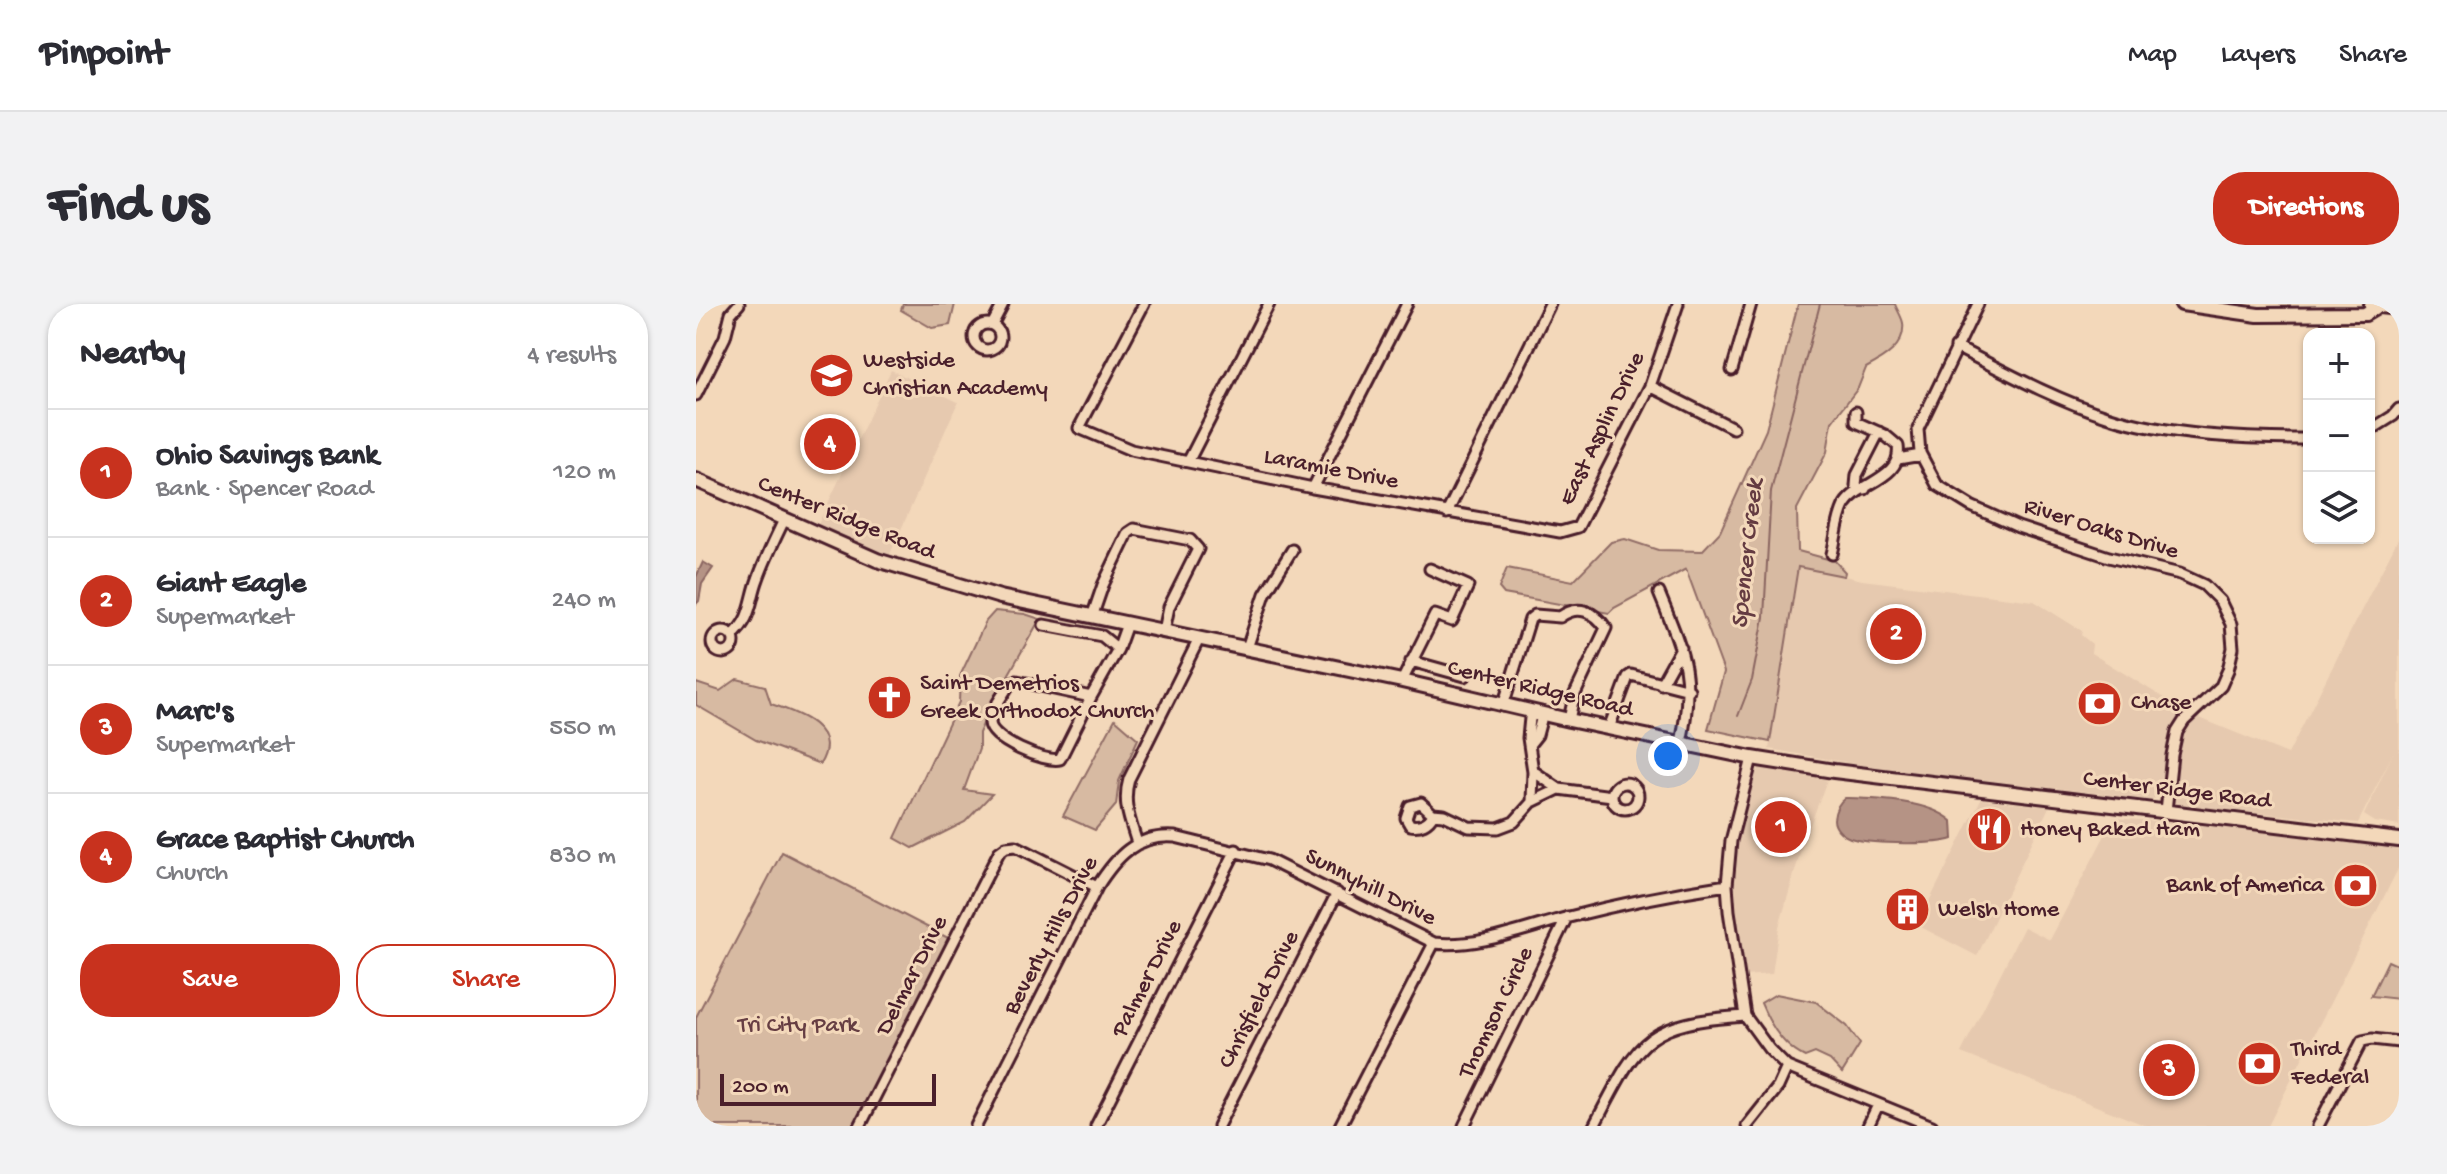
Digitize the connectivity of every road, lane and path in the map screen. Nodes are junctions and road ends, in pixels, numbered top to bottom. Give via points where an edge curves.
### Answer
1 (739, 304) edge
2 (1003, 304) edge
3 (1144, 304) edge
4 (1269, 304) edge
5 (1407, 304) edge
6 (1550, 304) edge
7 (1678, 304) edge
8 (1751, 304) edge
9 (1978, 304) edge
10 (2182, 304) edge
11 (2372, 306) edge
12 (2399, 308) edge
13 (729, 309) edge
14 (992, 325) dead end
15 (1956, 347) junction
16 (1732, 370) dead end
17 (1650, 386) junction
18 (696, 395) edge
19 (2399, 409) edge
20 (1856, 412) dead end
21 (2375, 427) edge
22 (1733, 428) dead end
23 (1879, 432) junction
24 (2303, 439) edge
25 (1919, 443) junction
26 (1898, 446) junction
27 (1921, 455) junction
28 (1898, 459) junction
29 (1189, 460) junction
30 (696, 480) edge
31 (1313, 488) junction
32 (1865, 489) junction
33 (1447, 513) junction
34 (784, 520) junction
35 (1578, 527) joint
36 (1292, 550) dead end
37 (1832, 554) dead end
38 (1430, 569) dead end
39 (1659, 593) dead end
40 (1092, 617) junction
41 (1127, 624) junction
42 (1044, 625) dead end
43 (1164, 631) junction
44 (732, 636) dead end
45 (1199, 639) junction
46 (1247, 648) junction
47 (1681, 648) junction
48 (1118, 649) junction
49 (1411, 661) junction
50 (1465, 676) dead end
51 (1402, 681) junction
52 (1661, 684) junction
53 (1689, 690) junction
54 (1091, 697) junction
55 (1503, 706) junction
56 (1537, 713) junction
57 (1569, 720) junction
58 (1609, 728) junction
59 (1681, 743) junction
60 (1752, 758) junction
61 (1533, 771) junction
62 (1559, 789) junction
63 (1612, 796) dead end
64 (1532, 802) junction
65 (2166, 811) junction
66 (1433, 814) dead end
67 (2399, 840) edge
68 (1137, 843) junction
69 (1236, 850) junction
70 (1727, 885) junction
71 (1097, 887) junction
72 (1337, 893) junction
73 (1567, 917) junction
74 (1434, 943) junction
75 (1745, 1016) junction
76 (2399, 1042) edge
77 (1787, 1067) junction
78 (1878, 1105) junction
79 (860, 1126) edge
80 (976, 1126) edge
81 (1096, 1126) edge
82 (1218, 1126) edge
83 (1340, 1126) edge
84 (1464, 1126) edge
85 (1594, 1126) edge
86 (1747, 1126) edge
87 (1868, 1126) edge
88 (1932, 1126) edge
89 (2318, 1126) edge

1 - 13 street
2 - 14 street
3 - 29 street, Laramie Drive via 1079,428 1122,447
4 - 29 street
5 - 31 street
6 - 33 street
7 - 17 street, East Asplin Drive
8 - 16 street
9 - 15 street, River Oaks Drive
10 - 11 main road via 2258,315 2365,314
11 - 12 main road
13 - 18 street via 725,337
15 - 24 street via 2053,396 2110,417 2251,439
15 - 25 street, River Oaks Drive via 1918,429
17 - 22 street
17 - 35 street, East Asplin Drive
19 - 21 street
20 - 23 street via 1856,422
23 - 26 street
23 - 32 street via 1857,475 1856,486
25 - 26 street
25 - 27 street, River Oaks Drive
26 - 28 street
27 - 28 street
27 - 65 street, River Oaks Drive via 1937,485 1971,506 2067,544 2180,574 2204,585 2220,601 2231,624 2228,670 2221,686 2177,732
28 - 32 street
29 - 31 street, Laramie Drive
30 - 34 main road, Center Ridge Road
31 - 33 street, Laramie Drive
32 - 37 street via 1844,506
33 - 35 street, Laramie Drive via 1560,532
34 - 40 main road, Center Ridge Road via 926,577
34 - 44 street via 758,578 751,609
36 - 46 street via 1265,594
38 - 49 street via 1468,586 1452,621 1435,615
39 - 47 street
40 - 41 main road, Center Ridge Road
40 - 43 street via 1128,533 1134,529 1190,540 1198,549 1169,607
41 - 43 main road, Center Ridge Road
41 - 48 street
42 - 48 street via 1102,636
43 - 45 main road, Center Ridge Road
45 - 46 main road, Center Ridge Road
45 - 68 street via 1129,779 1127,815
46 - 51 main road, Center Ridge Road
47 - 52 street
47 - 53 street
48 - 54 street
49 - 50 street
49 - 51 street
51 - 55 main road, Center Ridge Road
52 - 53 street
52 - 58 street via 1628,677
53 - 59 street
54 - 54 street via 1060,759 1052,762 995,735 990,726 1010,683
55 - 56 main road, Center Ridge Road
55 - 57 street via 1530,619 1560,617 1576,609 1601,620 1606,632 1574,696
56 - 57 main road, Center Ridge Road
56 - 61 street via 1530,718
57 - 58 main road, Center Ridge Road
58 - 59 main road, Center Ridge Road
59 - 60 main road, Center Ridge Road
60 - 65 main road, Center Ridge Road
60 - 70 street via 1731,841
61 - 62 street
61 - 64 street
62 - 63 street
62 - 64 street
64 - 66 street via 1514,822 1498,828 1469,827
65 - 67 main road, Center Ridge Road
68 - 69 street, Sunnyhill Drive via 1165,836
68 - 71 street, Beverly Hills Drive via 1114,861
69 - 72 street, Sunnyhill Drive
69 - 81 street, Palmer Drive
70 - 73 street, Sunnyhill Drive
70 - 75 street
71 - 79 street, Delmar Drive via 1016,846 996,857
71 - 80 street, Beverly Hills Drive
72 - 74 street, Sunnyhill Drive
72 - 82 street, Chrisfield Drive
73 - 74 street, Sunnyhill Drive via 1464,944
73 - 84 street, Thomson Circle
74 - 83 street
75 - 77 street
75 - 85 street via 1696,1020 1650,1037 1624,1070
76 - 89 street via 2362,1041
77 - 78 street
77 - 86 street
78 - 87 street
78 - 88 street

